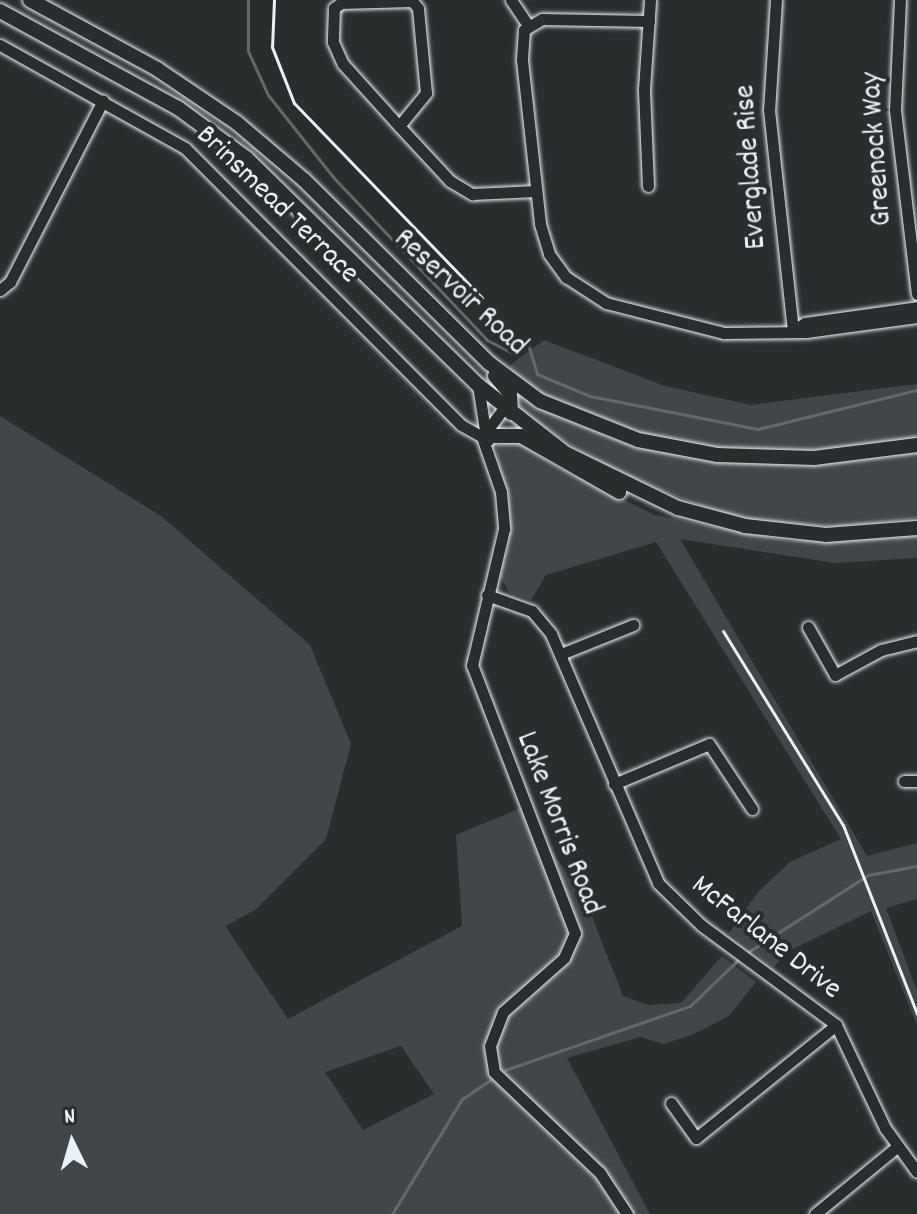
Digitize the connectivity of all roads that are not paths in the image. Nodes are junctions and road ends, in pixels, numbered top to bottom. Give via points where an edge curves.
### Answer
1 (30, 0) edge
2 (511, 0) edge
3 (650, 0) edge
4 (776, 0) edge
5 (900, 0) edge
6 (0, 11) edge
7 (649, 21) junction
8 (902, 21) junction
9 (917, 23) edge
10 (528, 25) junction
11 (0, 45) edge
12 (103, 100) junction
13 (399, 126) junction
14 (648, 186) dead end
15 (536, 191) junction
16 (380, 256) junction
17 (0, 290) edge
18 (917, 294) edge
19 (917, 307) edge
20 (917, 317) edge
21 (793, 331) junction
22 (478, 385) junction
23 (540, 401) junction
24 (509, 408) junction
25 (487, 436) junction
26 (917, 445) edge
27 (715, 519) junction
28 (917, 528) edge
29 (487, 595) junction
30 (633, 625) dead end
31 (808, 627) dead end
32 (917, 641) edge
33 (561, 654) junction
34 (614, 784) junction
35 (752, 809) dead end
36 (836, 1025) junction
37 (671, 1103) dead end
38 (897, 1147) junction
39 (917, 1172) edge
40 (627, 1214) edge
41 (815, 1214) edge

1 - 16 main road, Reservoir Road via 145,62 237,123
2 - 10 street
3 - 7 street
4 - 21 street, Everglade Rise via 769,110
5 - 8 street, Greenock Way
6 - 22 main road, Reservoir Road via 178,108 246,158
7 - 10 street via 550,18
7 - 14 street via 644,89
8 - 9 street
8 - 18 street, Greenock Way via 894,99
10 - 15 street via 521,45
11 - 12 street, Brinsmead Terrace
12 - 17 street via 10,282
12 - 25 street, Brinsmead Terrace via 185,148 461,425
13 - 13 street via 343,64 333,42 334,8 341,3 412,1 418,8 426,93
13 - 15 street via 450,181 472,194
15 - 21 street via 549,254 591,297 724,333
16 - 23 main road, Reservoir Road via 489,363
16 - 24 main road via 433,319 506,386
19 - 21 street via 805,323
20 - 21 street
22 - 24 main road, Reservoir Road
22 - 25 street, Lake Morris Road
23 - 24 main road
23 - 26 main road, Reservoir Road via 627,437 717,455 814,458
24 - 25 street
24 - 27 main road, Reservoir Road via 565,453 638,491
25 - 27 main road via 521,436 636,500
25 - 29 street, Lake Morris Road via 504,529
27 - 28 main road via 826,535
29 - 33 street, McFarlane Drive via 532,611
29 - 40 street, Lake Morris Road via 472,665 575,933 564,958 515,1000 493,1028 494,1072 600,1173
30 - 33 street
31 - 32 street via 835,675 881,650
33 - 34 street, McFarlane Drive
34 - 35 street via 709,744
34 - 36 street, McFarlane Drive via 658,883 686,912
36 - 37 street via 696,1138
36 - 38 street, McFarlane Drive
38 - 39 street, McFarlane Drive
38 - 41 street

